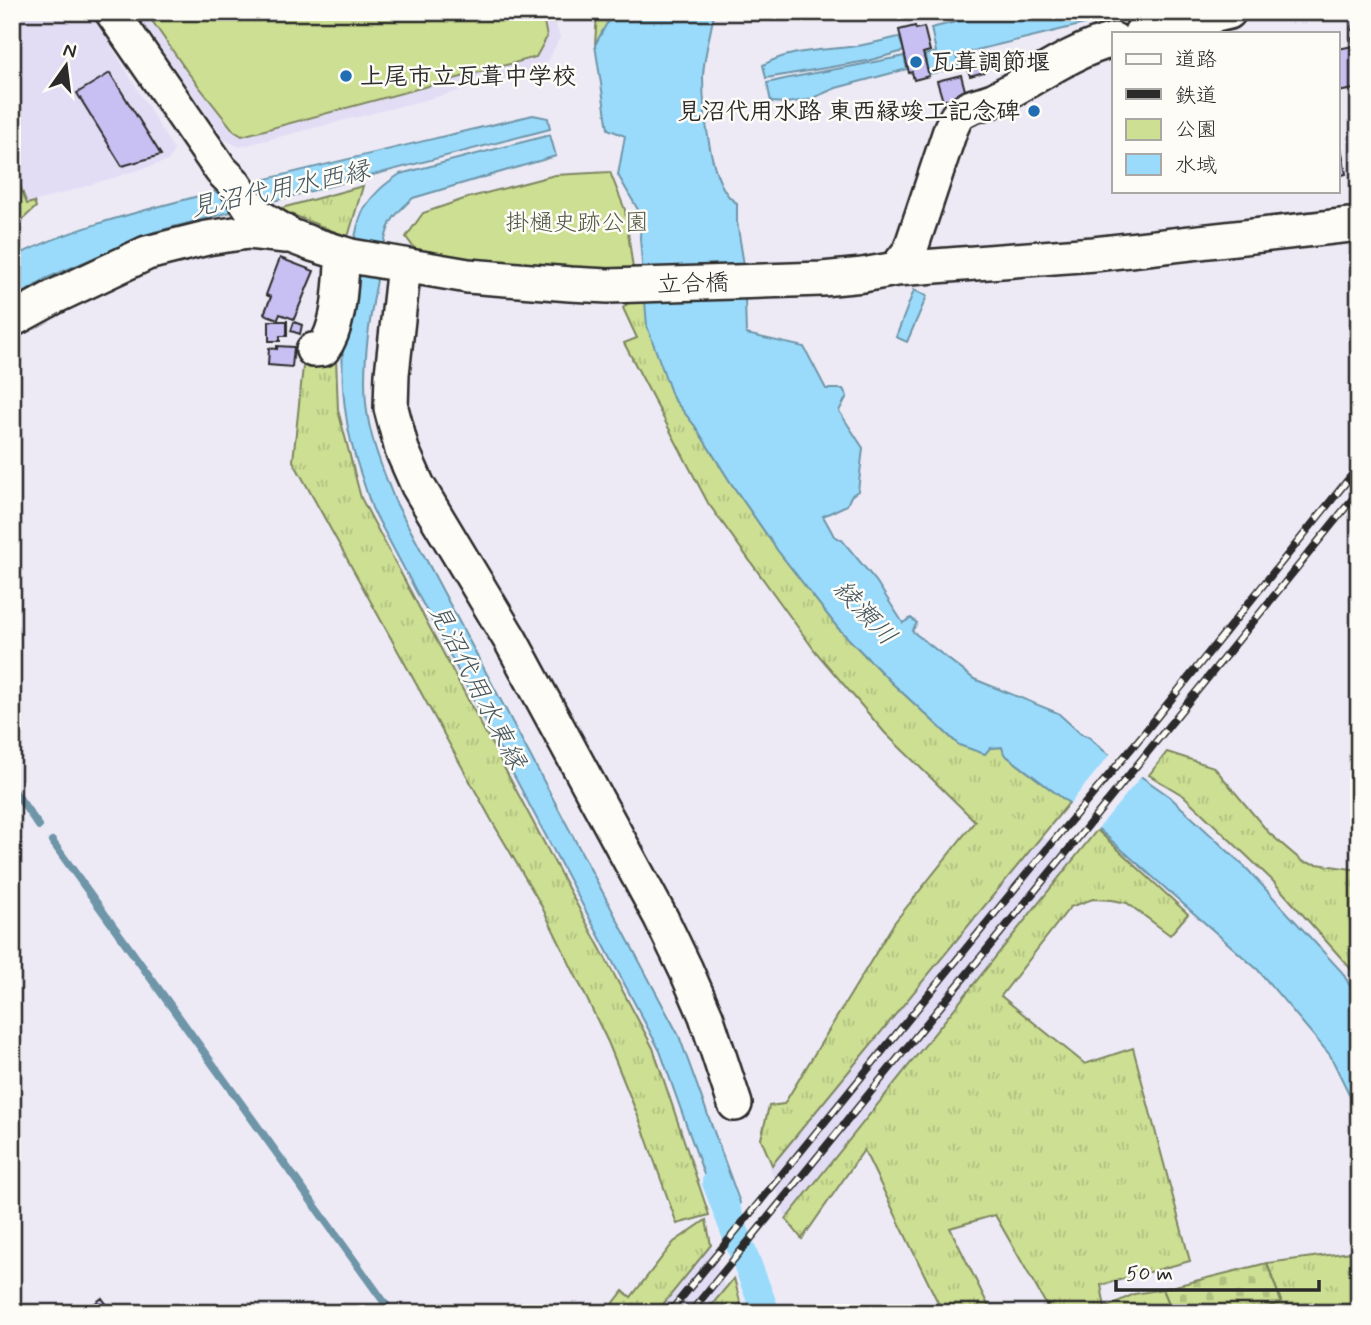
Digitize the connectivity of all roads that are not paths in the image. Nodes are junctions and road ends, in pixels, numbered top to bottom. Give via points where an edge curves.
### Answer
1 (113, 12) edge
2 (1229, 12) edge
3 (1145, 32) edge
4 (1112, 41) edge
5 (1359, 224) edge
6 (290, 236) junction
7 (347, 255) junction
8 (396, 263) junction
9 (912, 268) junction
10 (12, 320) edge
11 (313, 350) dead end
12 (735, 1104) dead end

1 - 6 street via 254,213
2 - 3 street
4 - 9 street via 1055,63 992,100 961,112 951,128 910,251
5 - 9 street, 立合橋 via 1094,254
6 - 7 street, 立合橋
6 - 10 street via 248,232 147,253
7 - 8 street, 立合橋
7 - 11 street via 330,339 323,349
8 - 9 street, 立合橋 via 468,276 624,285 849,276
8 - 12 street via 391,408 402,450 661,918 706,1016

